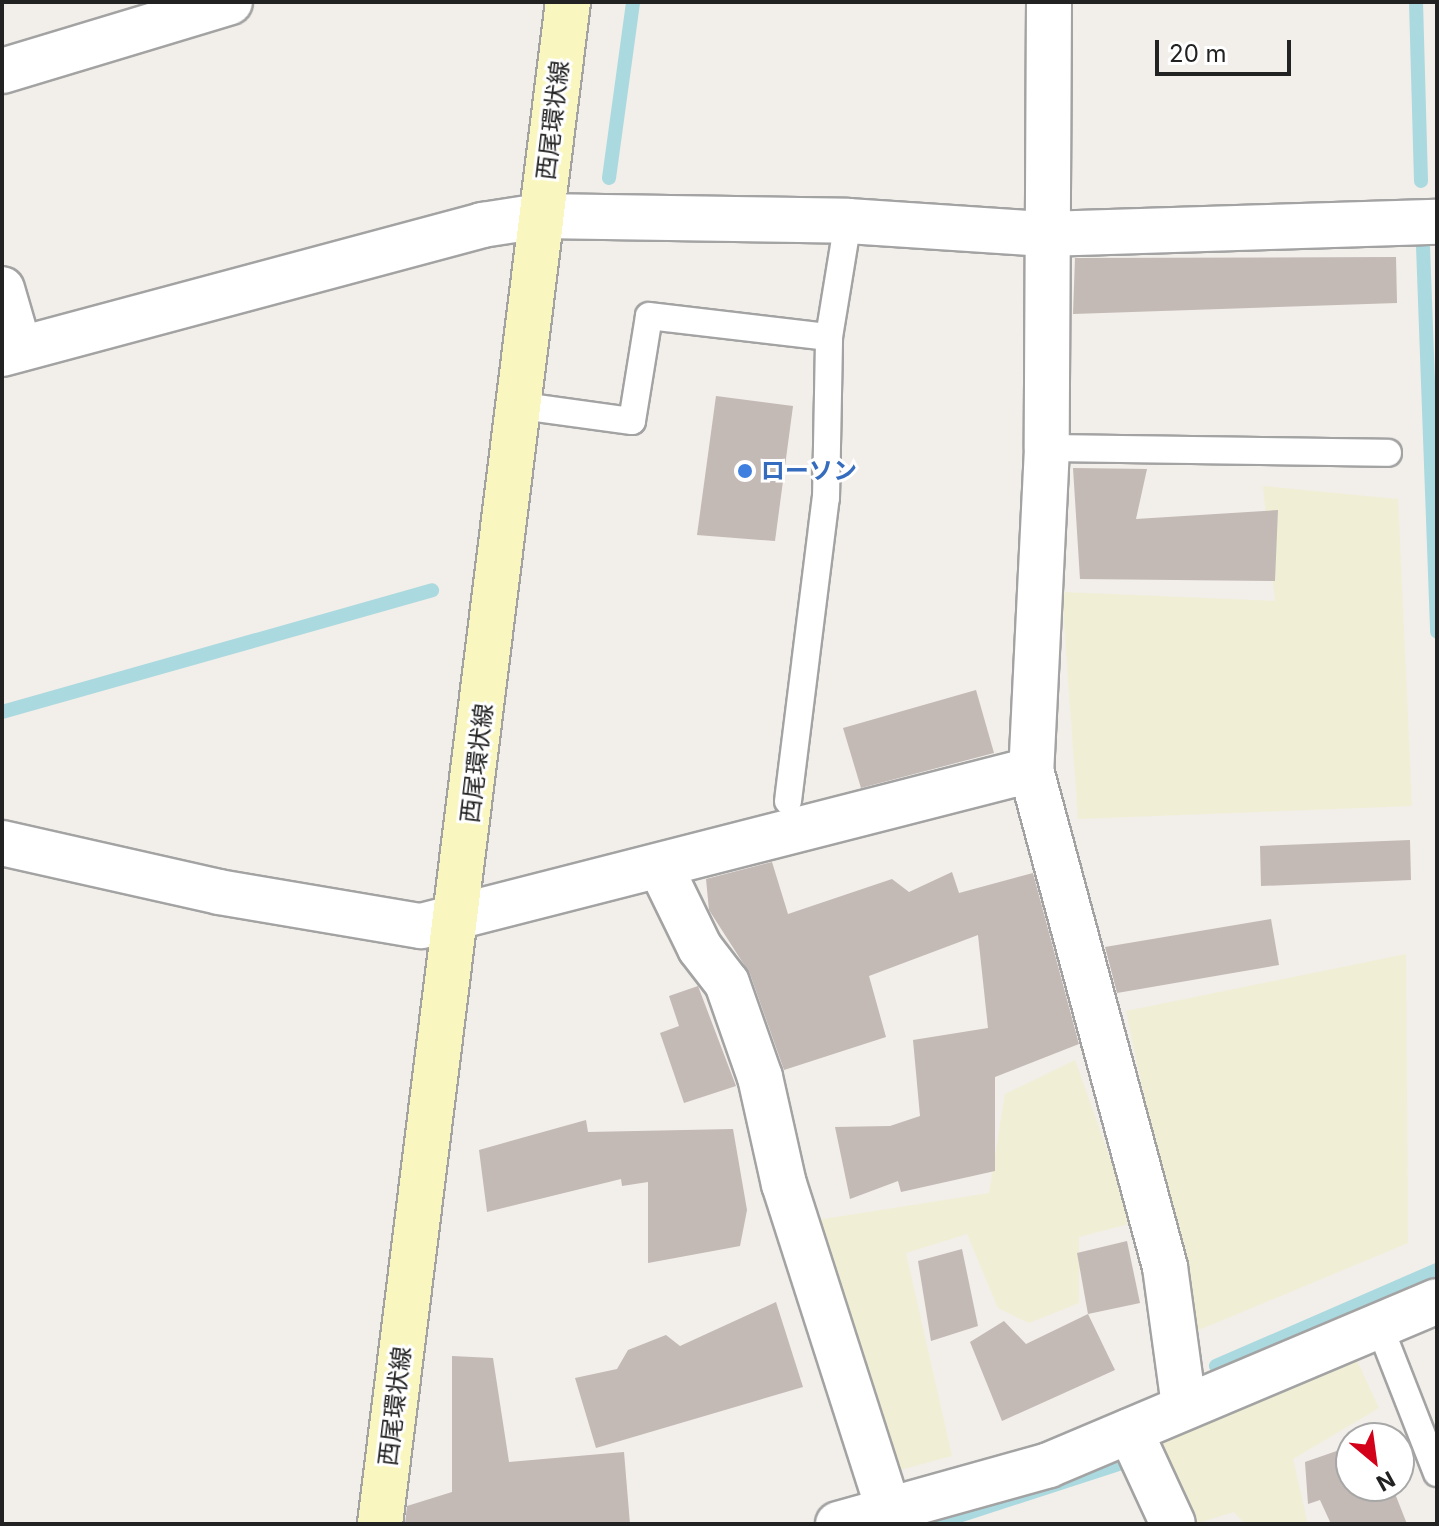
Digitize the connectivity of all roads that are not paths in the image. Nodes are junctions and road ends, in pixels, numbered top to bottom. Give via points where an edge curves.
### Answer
1 (230, 2) edge
2 (568, 2) edge
3 (1049, 2) edge
4 (2, 71) edge
5 (540, 216) junction
6 (848, 221) junction
7 (1437, 222) edge
8 (1045, 234) junction
9 (2, 289) edge
10 (829, 337) junction
11 (11, 350) edge
12 (522, 406) junction
13 (1047, 448) junction
14 (1388, 453) dead end
15 (1031, 770) junction
16 (788, 801) dead end
17 (2, 843) edge
18 (660, 866) junction
19 (457, 916) junction
20 (1437, 1301) edge
21 (1379, 1325) junction
22 (1184, 1406) junction
23 (1130, 1431) junction
24 (1437, 1473) edge
25 (890, 1516) edge
26 (380, 1524) edge
27 (838, 1524) edge
28 (1173, 1524) edge

1 - 4 street
2 - 5 main road, 西尾環状線
3 - 8 street
5 - 6 street
5 - 11 street via 482,225
5 - 12 main road, 西尾環状線
6 - 8 street
6 - 10 lane
7 - 8 street
8 - 13 street
9 - 11 street
10 - 12 lane via 649,316 632,421
10 - 16 lane via 826,498
12 - 19 main road, 西尾環状線
13 - 14 lane
13 - 15 street
15 - 18 street
15 - 22 street via 1165,1267
17 - 19 street via 219,892 421,926
18 - 19 street
18 - 25 street via 700,948 727,983
19 - 26 main road, 西尾環状線
20 - 21 street
21 - 22 street
21 - 24 lane
22 - 23 street
23 - 25 street via 1049,1465
23 - 28 street
25 - 27 street

